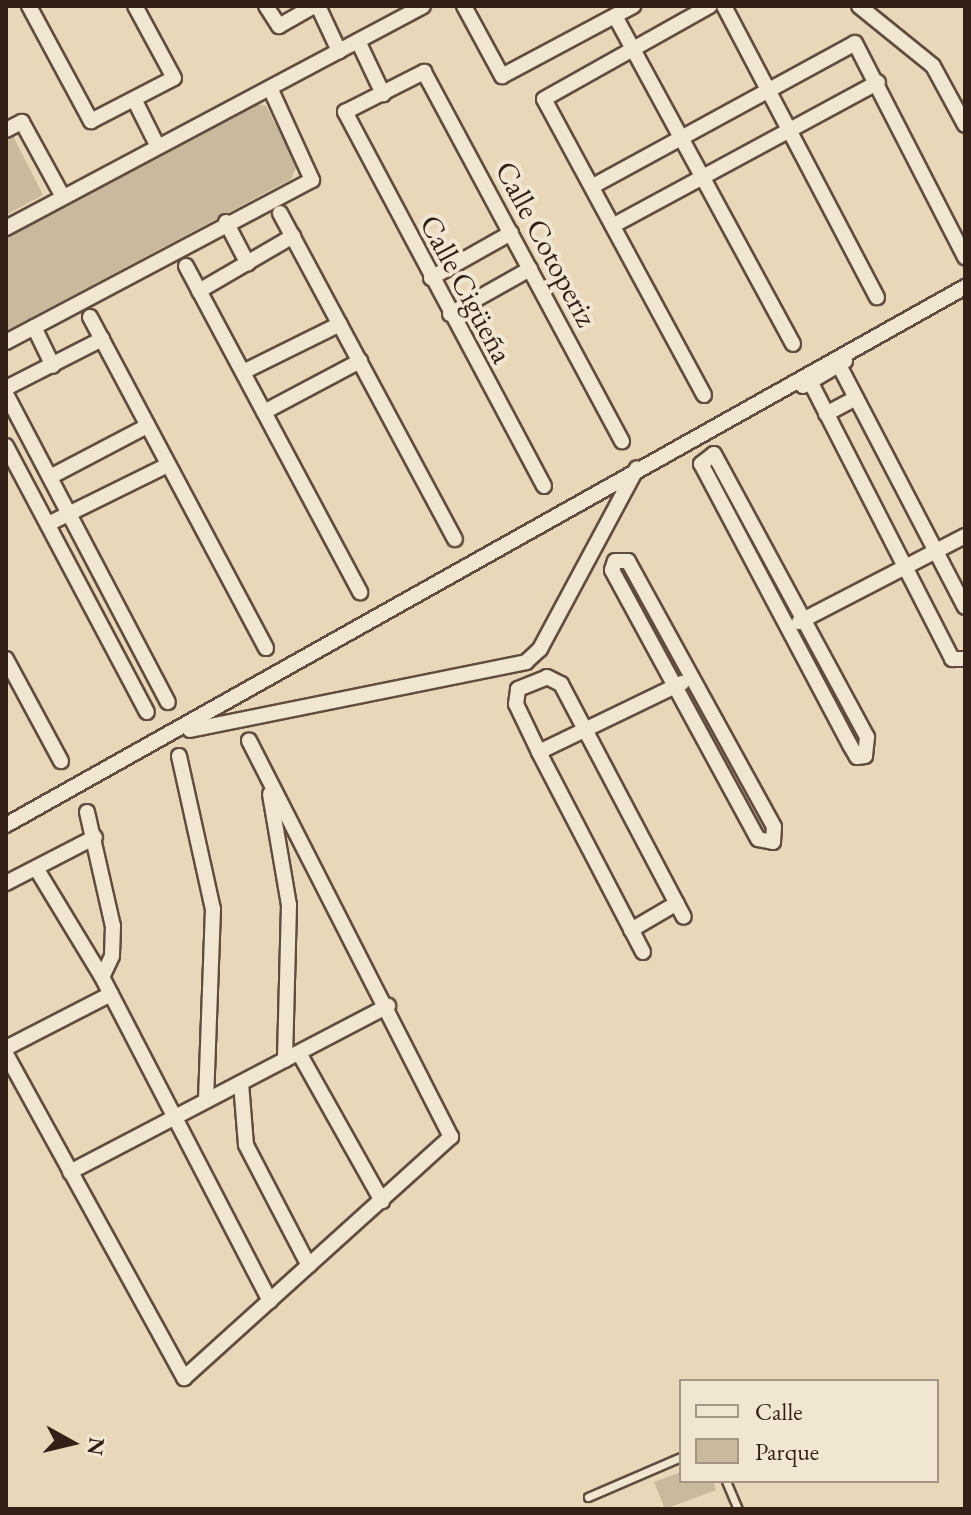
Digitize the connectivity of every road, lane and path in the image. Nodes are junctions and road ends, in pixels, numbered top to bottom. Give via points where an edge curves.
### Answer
1 (29, 6) edge
2 (135, 6) edge
3 (266, 6) edge
4 (316, 6) edge
5 (423, 6) edge
6 (464, 6) edge
7 (633, 6) edge
8 (710, 6) edge
9 (724, 6) edge
10 (859, 6) edge
11 (615, 16) junction
12 (358, 41) junction
13 (633, 49) junction
14 (339, 51) junction
15 (878, 82) junction
16 (270, 88) junction
17 (768, 92) junction
18 (383, 94) junction
19 (135, 101) junction
20 (965, 125) edge
21 (787, 129) junction
22 (6, 130) edge
23 (681, 139) junction
24 (158, 147) junction
25 (702, 175) junction
26 (593, 186) junction
27 (63, 197) junction
28 (280, 213) dead end
29 (226, 222) junction
30 (614, 225) junction
31 (6, 228) edge
32 (511, 233) junction
33 (293, 236) junction
34 (965, 257) edge
35 (248, 264) junction
36 (186, 266) dead end
37 (530, 269) junction
38 (431, 278) junction
39 (965, 287) edge
40 (199, 291) junction
41 (877, 297) dead end
42 (450, 314) junction
43 (90, 317) dead end
44 (340, 324) junction
45 (34, 327) junction
46 (102, 339) junction
47 (6, 342) edge
48 (793, 344) dead end
49 (855, 344) junction
50 (360, 361) junction
51 (53, 366) junction
52 (841, 369) junction
53 (243, 372) junction
54 (812, 385) junction
55 (6, 388) edge
56 (779, 388) junction
57 (6, 394) edge
58 (704, 395) dead end
59 (856, 398) junction
60 (264, 412) junction
61 (826, 414) junction
62 (147, 426) junction
63 (622, 441) dead end
64 (6, 446) edge
65 (168, 465) junction
66 (637, 468) junction
67 (50, 477) junction
68 (544, 486) dead end
69 (69, 514) junction
70 (48, 524) junction
71 (965, 536) edge
72 (455, 539) dead end
73 (936, 551) junction
74 (905, 567) junction
75 (360, 592) dead end
76 (965, 607) edge
77 (805, 619) junction
78 (786, 629) junction
79 (266, 648) dead end
80 (6, 659) edge
81 (965, 659) edge
82 (526, 662) junction
83 (690, 679) junction
84 (533, 680) junction
85 (675, 687) junction
86 (168, 702) dead end
87 (147, 712) dead end
88 (584, 729) junction
89 (176, 733) junction
90 (249, 740) dead end
91 (539, 752) junction
92 (179, 756) dead end
93 (61, 761) dead end
94 (263, 767) junction
95 (87, 812) dead end
96 (6, 825) edge
97 (95, 837) junction
98 (36, 868) junction
99 (6, 883) edge
100 (631, 930) junction
101 (643, 952) dead end
102 (102, 977) junction
103 (111, 994) junction
104 (388, 1006) junction
105 (6, 1048) edge
106 (6, 1054) edge
107 (292, 1056) junction
108 (241, 1083) junction
109 (206, 1101) junction
110 (175, 1117) junction
111 (70, 1172) junction
112 (382, 1201) junction
113 (309, 1266) junction
114 (270, 1301) junction
115 (679, 1458) edge
116 (727, 1483) edge
117 (588, 1497) dead end
118 (738, 1509) edge

1 - 19 street via 91,121
2 - 19 street via 174,78
3 - 4 street via 279,26
4 - 14 street
5 - 12 street
6 - 11 street via 502,76
7 - 11 street
8 - 13 street
9 - 17 street
10 - 20 street via 933,66
11 - 13 street
12 - 14 street
12 - 18 street
13 - 23 street
13 - 26 street via 544,95
14 - 16 street
15 - 17 street via 855,43
15 - 21 street
15 - 34 street
16 - 24 street
16 - 29 street via 312,180
17 - 21 street
17 - 23 street
18 - 32 street, Calle Cotoperiz via 424,72
18 - 38 street, Calle Cigüeña via 343,116
19 - 24 street
21 - 25 street
21 - 41 street
22 - 27 street via 22,122
23 - 25 street
23 - 26 street
24 - 27 street
25 - 30 street
25 - 48 street
26 - 30 street
27 - 31 street
28 - 33 street
29 - 35 street
29 - 45 street
30 - 58 street
32 - 37 street, Calle Cotoperiz
32 - 38 street
33 - 35 street
33 - 44 street
35 - 40 street
36 - 40 street
37 - 42 street
37 - 63 street, Calle Cotoperiz
38 - 42 street, Calle Cigüeña
39 - 49 street
40 - 53 street
42 - 68 street, Calle Cigüeña
43 - 46 street
44 - 50 street
44 - 53 street
45 - 47 street
45 - 51 street
46 - 51 street
46 - 62 street
49 - 52 street
49 - 56 street
50 - 60 street
50 - 72 street
51 - 55 street
52 - 54 street
52 - 59 street
53 - 60 street
54 - 56 street
54 - 61 street
56 - 66 street
57 - 67 street
59 - 61 street
59 - 73 street
60 - 75 street
61 - 74 street
62 - 65 street
62 - 67 street
64 - 70 street
65 - 69 street
65 - 79 street
66 - 82 street via 540,649
66 - 89 street
67 - 69 street
69 - 70 street
69 - 86 street
70 - 87 street
71 - 73 street
73 - 74 street
73 - 76 street
74 - 77 street
74 - 81 street via 952,659
77 - 78 street
77 - 78 street via 867,737 865,756 857,757
77 - 78 street via 720,459 707,456 701,464
80 - 93 street
82 - 84 street
82 - 89 street
83 - 85 street
83 - 85 street via 628,561 615,561 612,570
83 - 85 street via 774,827 773,842 758,839
84 - 88 street via 561,684
84 - 91 street via 518,689 516,704
85 - 88 street
88 - 91 street
88 - 100 street via 680,910
89 - 96 street
90 - 94 street
91 - 100 street
92 - 109 street via 213,909
94 - 104 street
94 - 107 street via 281,833 289,905
95 - 97 street
97 - 98 street
97 - 102 street via 113,926 112,956
98 - 99 street
98 - 102 street
100 - 101 street
102 - 103 street
103 - 105 street
103 - 110 street
104 - 107 street
104 - 112 street via 452,1131
106 - 111 street
107 - 108 street
107 - 112 street
108 - 109 street
108 - 113 street via 246,1145
109 - 110 street
110 - 111 street
110 - 114 street
111 - 114 street via 184,1378
112 - 113 street
113 - 114 street
115 - 117 lane
116 - 118 lane

